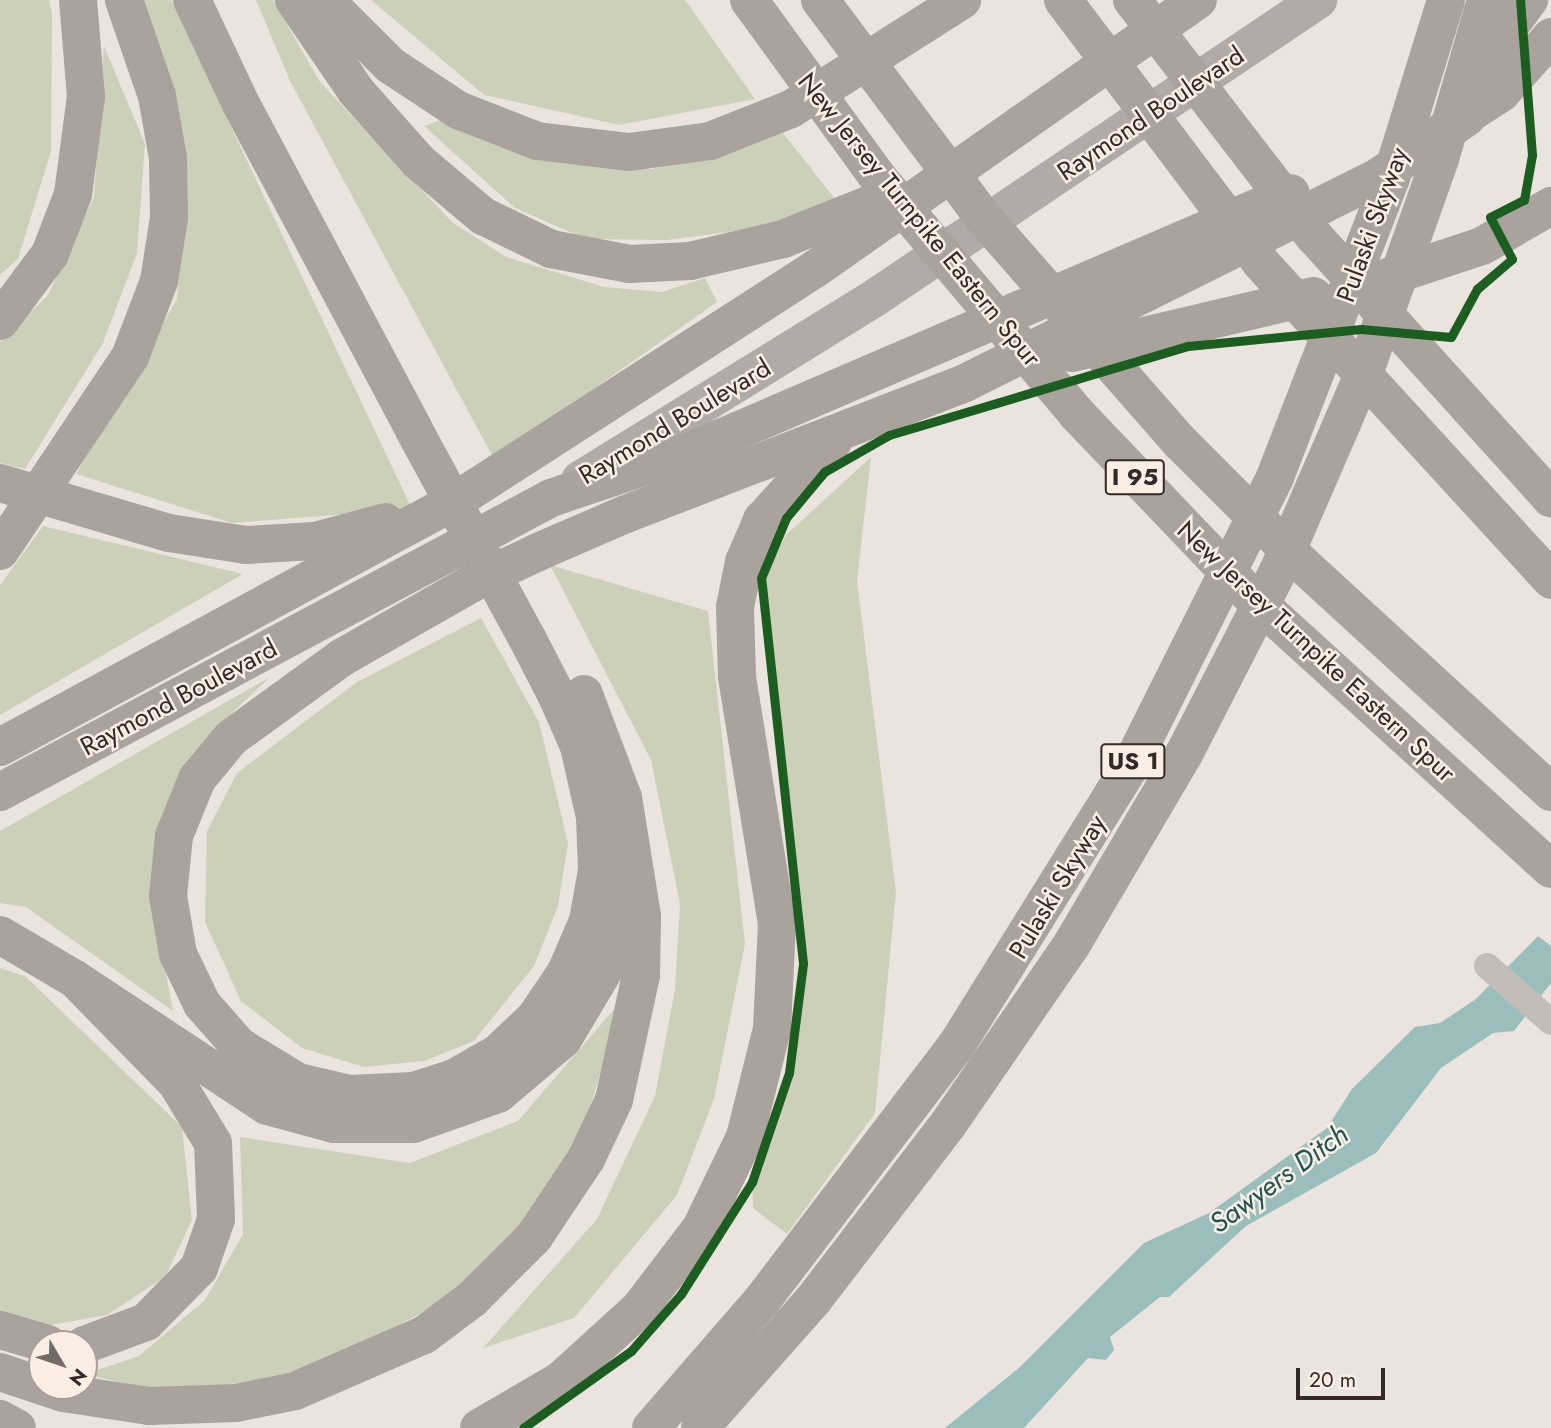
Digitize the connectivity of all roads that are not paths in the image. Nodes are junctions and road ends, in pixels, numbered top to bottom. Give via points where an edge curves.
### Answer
1 (78, 0) edge
2 (124, 0) edge
3 (192, 0) edge
4 (220, 0) edge
5 (294, 0) edge
6 (326, 0) edge
7 (749, 0) edge
8 (820, 0) edge
9 (962, 0) edge
10 (1063, 0) edge
11 (1132, 0) edge
12 (1198, 0) edge
13 (1318, 0) edge
14 (1446, 0) edge
15 (1486, 0) edge
16 (1530, 0) edge
17 (1551, 37) edge
18 (1463, 106) junction
19 (985, 151) junction
20 (1551, 206) edge
21 (0, 321) edge
22 (965, 383) junction
23 (425, 424) junction
24 (848, 429) junction
25 (0, 483) edge
26 (551, 498) junction
27 (1551, 498) edge
28 (455, 501) junction
29 (0, 551) edge
30 (1551, 580) edge
31 (537, 632) junction
32 (0, 747) edge
33 (0, 792) edge
34 (1551, 792) edge
35 (632, 853) junction
36 (1551, 869) edge
37 (0, 934) edge
38 (1487, 966) dead end
39 (75, 979) junction
40 (1551, 1022) edge
41 (0, 1330) edge
42 (28, 1338) edge
43 (98, 1341) edge
44 (0, 1372) edge
45 (0, 1419) edge
46 (17, 1428) edge
47 (479, 1428) edge
48 (651, 1428) edge
49 (700, 1428) edge

1 - 21 highway via 86,97 74,194 50,254
2 - 29 highway via 164,128 169,218 150,308 102,401
3 - 23 highway
4 - 23 highway
5 - 19 highway via 356,91 440,182 505,229 576,257 662,264 748,248 852,214
6 - 9 highway via 390,65 458,110 537,141 629,152 710,141 791,109
7 - 36 highway, New Jersey Turnpike Eastern Spur / I 95 via 929,241 1111,451 1262,606
8 - 34 highway, New Jersey Turnpike Eastern Spur / I 95 via 982,216 1180,442 1319,580
10 - 30 highway via 1261,262
11 - 27 highway via 1305,226
12 - 19 highway, Raymond Boulevard
13 - 26 main road, Raymond Boulevard via 876,297
14 - 48 highway, Pulaski Skyway / US 1 via 1391,178 1285,452 1130,767 956,1046 763,1299
15 - 18 highway, Pulaski Skyway / US 1
16 - 18 highway
17 - 18 highway via 1501,93
18 - 22 highway via 1375,178
18 - 26 highway via 688,452
18 - 49 highway, Pulaski Skyway / US 1 via 1329,456 1184,754 1072,944 949,1123 814,1298
19 - 28 highway, Raymond Boulevard via 706,342
20 - 22 highway via 1482,246 1371,283 1167,328
22 - 24 highway
23 - 31 highway
24 - 31 highway via 626,514 463,588 298,686 219,750 197,779 174,836 168,896 174,937 193,988 214,1020 281,1075 350,1094 435,1086 478,1066 519,1035 566,972 594,897 595,817 579,746
24 - 47 highway via 803,469 762,520 744,562 735,607 737,676 777,923 772,1029 745,1137 701,1228 640,1308 561,1380
25 - 28 highway via 169,533 246,545 315,541
26 - 33 highway, Raymond Boulevard
28 - 32 highway, Raymond Boulevard
31 - 35 highway via 606,741
35 - 39 highway via 615,942 580,1015 523,1077 444,1117 356,1127 289,1115 231,1086 152,1025
35 - 44 highway via 642,916 641,975 614,1100 552,1213 472,1299 424,1335 346,1374 236,1402 118,1404
37 - 39 highway
38 - 40 street
39 - 43 highway via 190,1101 213,1143 219,1192 210,1245 184,1289 125,1334
41 - 42 highway
45 - 46 highway

